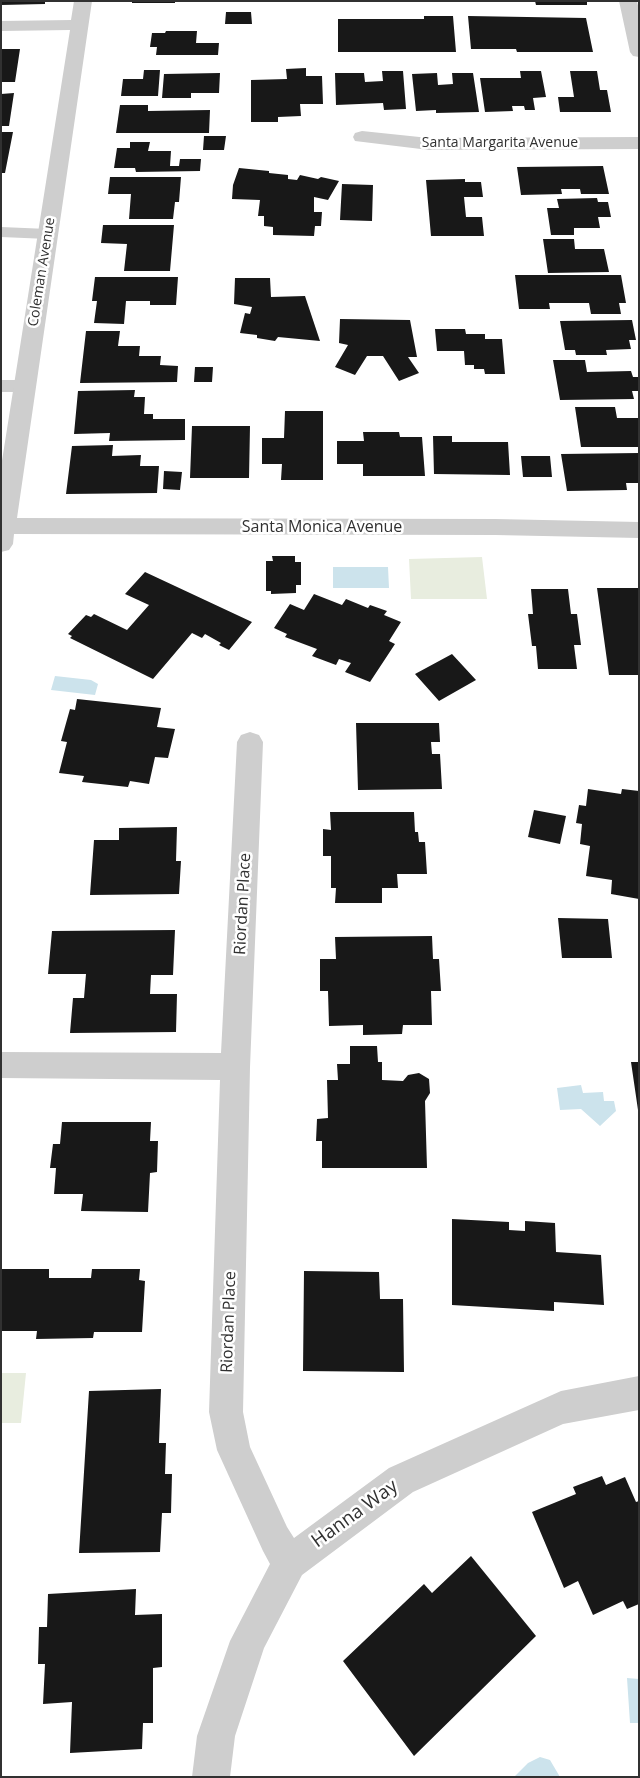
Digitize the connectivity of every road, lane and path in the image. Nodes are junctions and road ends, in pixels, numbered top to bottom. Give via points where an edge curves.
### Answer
1 (83, 1) edge
2 (628, 1) edge
3 (79, 25) junction
4 (1, 26) edge
5 (639, 52) edge
6 (362, 137) dead end
7 (639, 143) edge
8 (1, 232) edge
9 (48, 234) junction
10 (1, 386) edge
11 (25, 386) junction
12 (3, 523) edge
13 (639, 530) edge
14 (250, 742) dead end
15 (1, 1065) edge
16 (235, 1067) junction
17 (639, 1394) edge
18 (290, 1563) junction
19 (211, 1777) edge

1 - 3 street, Coleman Avenue
2 - 5 street
3 - 4 street
3 - 9 street, Coleman Avenue
6 - 7 street, Santa Margarita Avenue via 429,144
8 - 9 lane
9 - 11 street, Coleman Avenue
10 - 11 lane
11 - 12 street, Coleman Avenue
12 - 13 street, Santa Monica Avenue
14 - 16 street, Riordan Place
15 - 16 street
16 - 18 street, Riordan Place via 226,1412 234,1450 275,1539
17 - 18 street, Hanna Way via 561,1408 401,1480
18 - 19 street, Hanna Way via 248,1640 216,1736

